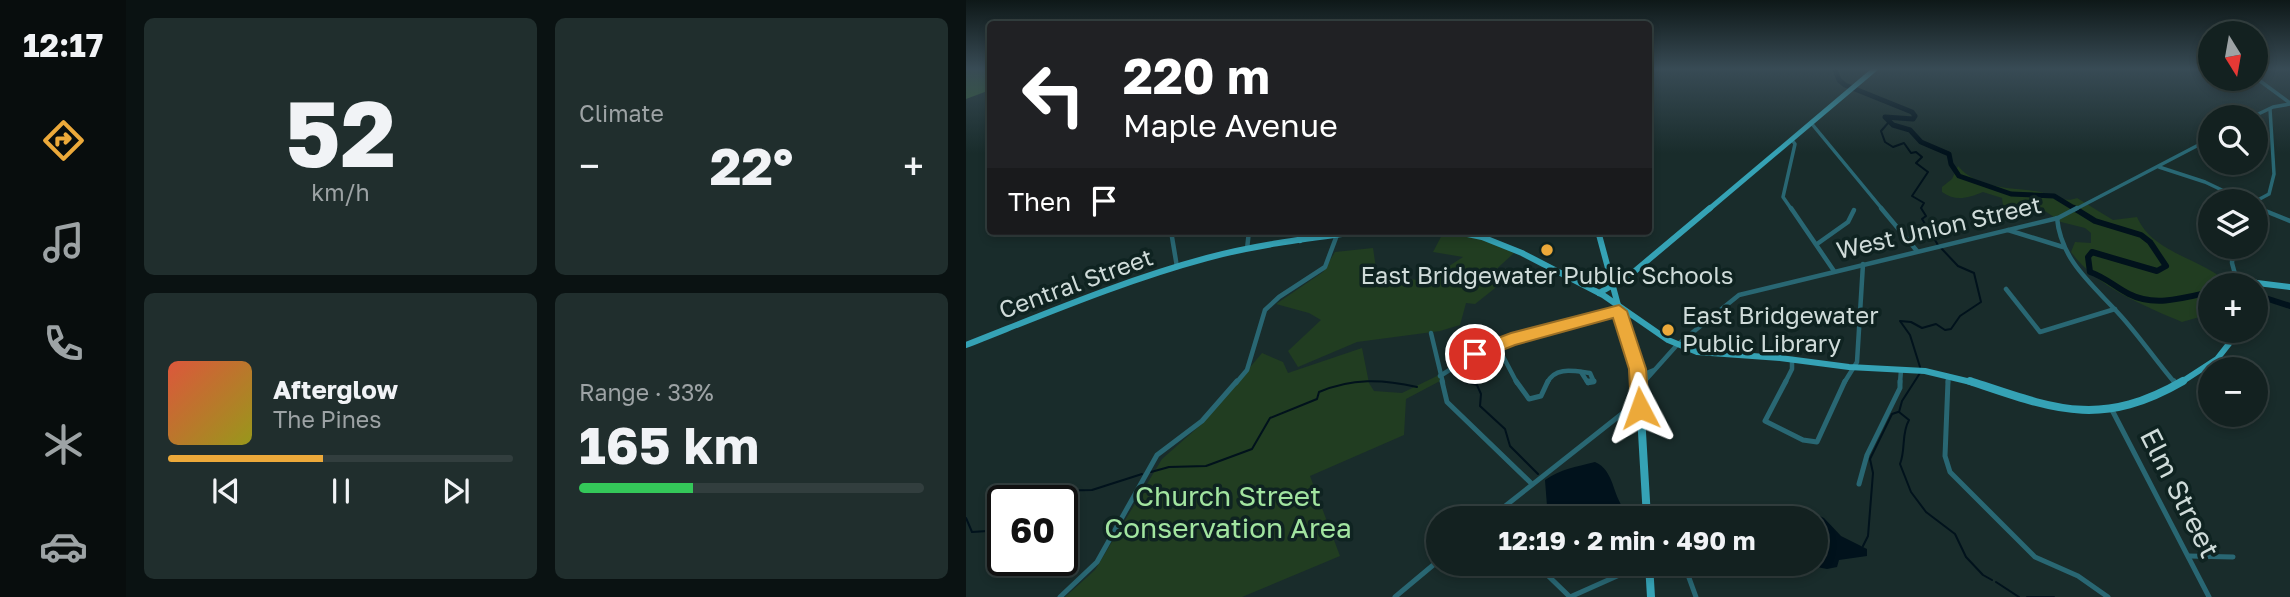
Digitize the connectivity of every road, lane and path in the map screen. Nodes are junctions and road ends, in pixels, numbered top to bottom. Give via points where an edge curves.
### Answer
1 (1845, 97) edge
2 (2290, 103) edge
3 (2270, 109) joint
4 (1812, 124) junction
5 (1792, 140) junction
6 (2198, 145) edge
7 (2158, 167) junction
8 (2220, 189) edge
9 (2268, 195) edge
10 (1854, 210) dead end
11 (2268, 212) edge
12 (2057, 218) junction
13 (2290, 221) edge
14 (2007, 230) junction
15 (1172, 235) edge
16 (1249, 235) edge
17 (1306, 235) edge
18 (1337, 235) joint
19 (1473, 235) edge
20 (1599, 235) edge
21 (1300, 240) junction
22 (1817, 244) junction
23 (2064, 247) junction
24 (1247, 250) junction
25 (1917, 251) junction
26 (1863, 264) junction
27 (1177, 267) junction
28 (1835, 271) junction
29 (2268, 284) edge
30 (2290, 287) edge
31 (1612, 288) junction
32 (2006, 289) dead end
33 (1599, 293) junction
34 (1618, 307) junction
35 (2115, 309) junction
36 (1432, 336) dead end
37 (966, 342) edge
38 (2232, 343) edge
39 (1497, 345) junction
40 (1677, 345) junction
41 (1792, 359) junction
42 (1853, 367) junction
43 (1901, 370) junction
44 (1581, 372) dead end
45 (1948, 375) junction
46 (1440, 376) junction
47 (1639, 381) junction
48 (2176, 384) junction
49 (1641, 404) junction
50 (2112, 410) junction
51 (1532, 484) junction
52 (1859, 484) dead end
53 (1504, 506) edge
54 (1646, 506) edge
55 (2189, 556) junction
56 (2233, 557) dead end
57 (1426, 571) edge
58 (1548, 576) edge
59 (1619, 576) edge
60 (1648, 576) edge
61 (1689, 576) edge
62 (1060, 597) edge
63 (1395, 597) edge
64 (1570, 597) edge
65 (1651, 597) edge
66 (1696, 597) edge
67 (2108, 597) edge
68 (2210, 597) edge

1 - 4 main road
2 - 3 street
3 - 9 street via 2274,181
4 - 5 main road
4 - 25 street
5 - 22 street via 1795,145 1783,197
5 - 31 main road
6 - 7 street, West Union Street
7 - 8 street
7 - 12 street, West Union Street
10 - 22 street via 1848,222
11 - 13 street
12 - 14 street, West Union Street
12 - 23 street
14 - 23 street
14 - 25 street, West Union Street
15 - 27 street
16 - 24 street
17 - 21 main road
18 - 21 main road, Central Street
18 - 62 street via 1325,267 1270,304 1261,317 1245,372 1202,421 1157,455 1097,562
19 - 33 main road via 1493,239
20 - 31 main road
21 - 24 main road, Central Street
22 - 28 street
23 - 35 street via 2082,276
24 - 27 main road, Central Street
25 - 26 street, West Union Street
26 - 28 street, West Union Street
26 - 42 street via 1859,352
27 - 37 main road, Central Street
28 - 40 street, West Union Street via 1739,295
29 - 30 main road
31 - 33 main road
31 - 34 main road
32 - 35 street via 2040,332
33 - 34 main road
34 - 39 street
34 - 40 main road
34 - 47 main road
35 - 48 street
36 - 46 street
38 - 48 main road via 2208,368
39 - 44 street via 1529,399 1541,396 1554,373
39 - 46 street
40 - 41 main road via 1711,355
40 - 47 street, West Union Street via 1650,378
41 - 42 main road
41 - 42 street via 1791,373 1765,421 1803,440 1819,440
42 - 43 main road
43 - 45 main road
43 - 52 street via 1900,388 1867,455
45 - 50 main road via 2053,407
45 - 67 street via 1945,456 1950,472 2035,557 2078,576
46 - 51 street via 1451,407
47 - 49 main road
48 - 50 main road
49 - 51 street via 1628,409
49 - 54 main road
50 - 55 street, Elm Street
51 - 53 street
55 - 56 street
55 - 68 street, Elm Street
57 - 63 street
58 - 64 street
59 - 64 street
60 - 65 main road
61 - 66 street

